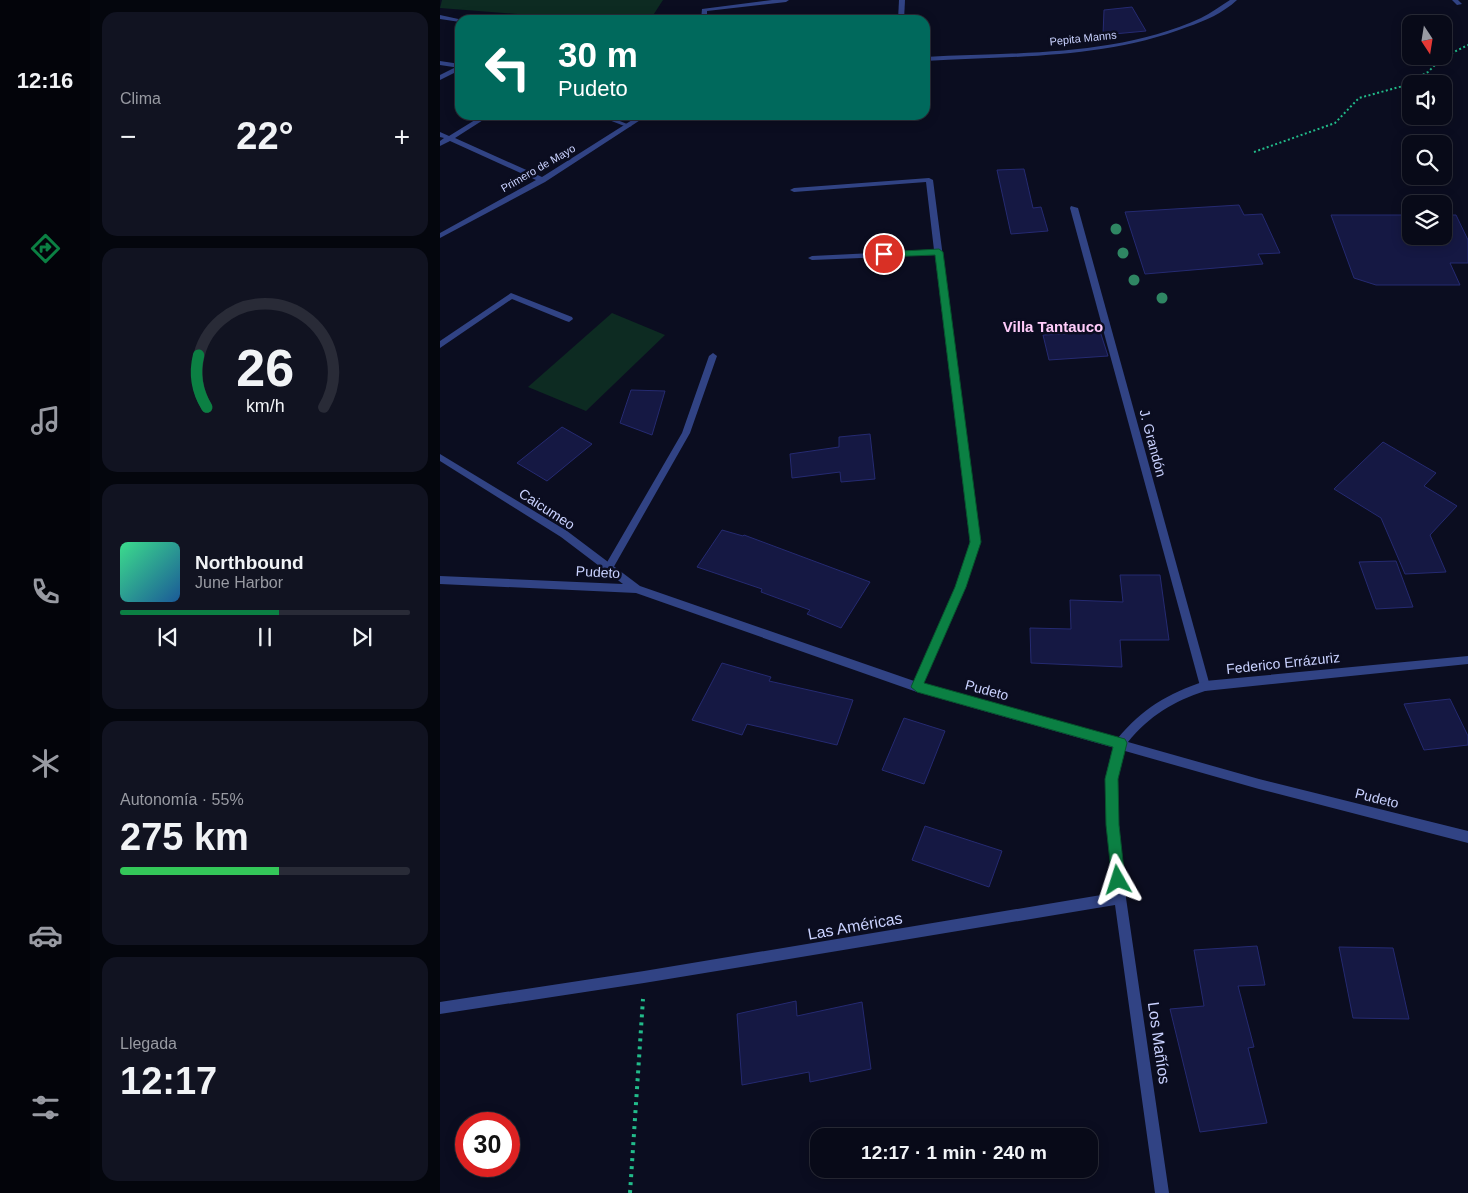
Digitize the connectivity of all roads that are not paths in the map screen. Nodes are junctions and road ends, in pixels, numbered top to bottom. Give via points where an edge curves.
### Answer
1 (706, 0) edge
2 (786, 0) edge
3 (902, 0) edge
4 (1234, 0) edge
5 (704, 10) junction
6 (704, 15) edge
7 (901, 15) edge
8 (440, 17) edge
9 (455, 19) edge
10 (930, 59) edge
11 (440, 63) edge
12 (455, 66) edge
13 (455, 70) edge
14 (440, 78) edge
15 (480, 120) edge
16 (613, 120) edge
17 (638, 120) edge
18 (629, 126) junction
19 (440, 134) edge
20 (449, 139) junction
21 (440, 144) edge
22 (542, 180) junction
23 (794, 190) dead end
24 (1074, 208) dead end
25 (440, 236) edge
26 (939, 252) junction
27 (812, 258) dead end
28 (569, 319) dead end
29 (440, 345) edge
30 (713, 356) dead end
31 (440, 457) edge
32 (609, 567) junction
33 (440, 580) edge
34 (636, 589) junction
35 (1468, 660) edge
36 (1205, 686) junction
37 (917, 687) junction
38 (1120, 743) junction
39 (1468, 837) edge
40 (1120, 898) junction
41 (440, 1008) edge
42 (1162, 1193) edge

1 - 5 street
2 - 5 street
3 - 7 street
4 - 10 street, Pepita Manns via 1202,20 1125,43 1065,51
5 - 6 street
8 - 9 street
11 - 12 street
13 - 14 street
15 - 20 street
16 - 18 street
17 - 18 street, Primero de Mayo
18 - 22 street, Primero de Mayo
19 - 20 street
20 - 21 street
20 - 22 street
22 - 25 street, Primero de Mayo
23 - 26 street via 929,180
24 - 36 street, J. Grandón
26 - 27 street
26 - 37 street via 975,542 961,587
28 - 29 street via 511,296
30 - 32 street via 686,433
31 - 32 street, Caicumeo via 564,534
32 - 34 street, Caicumeo
33 - 34 street, Pudeto
34 - 37 street, Pudeto
35 - 36 street, Federico Errázuriz
36 - 38 street, Federico Errázuriz via 1175,695 1150,712
37 - 38 street, Pudeto
38 - 39 street, Pudeto via 1260,784
38 - 40 street via 1111,779
40 - 41 street, Las Américas via 644,978
40 - 42 street, Los Mañíos

